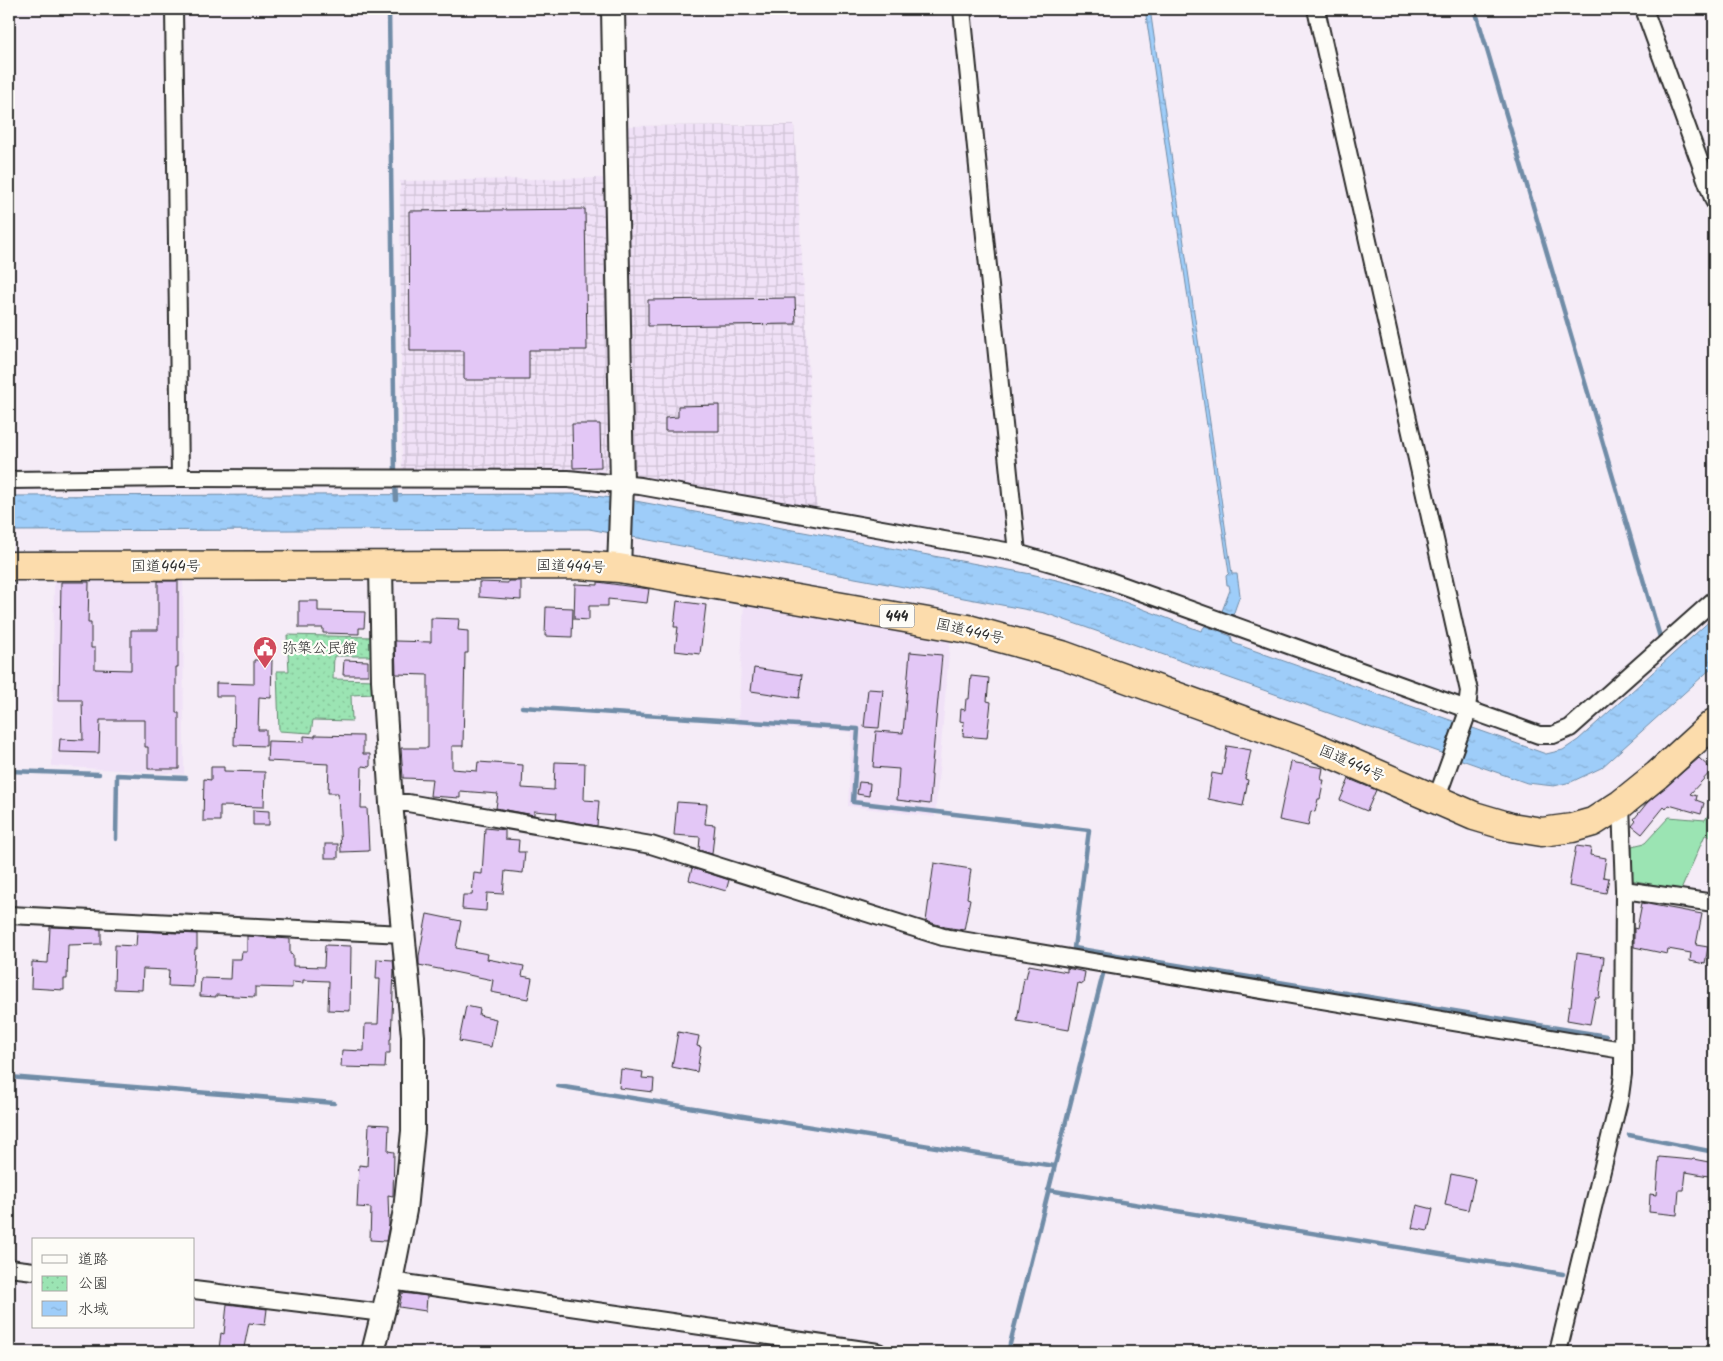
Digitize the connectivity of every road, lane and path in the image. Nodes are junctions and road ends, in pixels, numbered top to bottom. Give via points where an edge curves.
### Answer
1 (174, 9) edge
2 (613, 9) edge
3 (962, 9) edge
4 (1316, 9) edge
5 (1644, 9) edge
6 (1714, 201) edge
7 (180, 478) junction
8 (9, 480) edge
9 (622, 488) junction
10 (1017, 553) junction
11 (620, 555) junction
12 (9, 566) edge
13 (381, 566) junction
14 (1714, 600) edge
15 (1467, 714) junction
16 (1714, 722) edge
17 (1436, 800) junction
18 (390, 803) junction
19 (1621, 804) junction
20 (1624, 890) junction
21 (1714, 903) edge
22 (9, 915) edge
23 (404, 934) junction
24 (1622, 1050) junction
25 (9, 1268) edge
26 (32, 1271) edge
27 (391, 1281) junction
28 (195, 1290) edge
29 (383, 1312) junction
30 (1562, 1351) edge
31 (373, 1352) edge
32 (878, 1352) edge

1 - 7 street
2 - 9 street
3 - 10 street
4 - 15 street via 1469,692
5 - 6 street
7 - 8 street
7 - 9 street via 568,480
9 - 10 street
9 - 11 street
10 - 15 street via 1099,577
11 - 13 highway, 国道444号 / 444 via 578,565
11 - 17 highway, 国道444号 / 444 via 968,629 1062,654 1311,745
12 - 13 highway, 国道444号 / 444
13 - 18 street
14 - 15 street via 1570,728 1539,735
15 - 17 street
16 - 19 highway, 国道444号 / 444 via 1657,776
17 - 19 highway, 国道444号 / 444 via 1502,825 1542,832 1593,822
18 - 23 street
18 - 24 street via 408,803 651,845 943,937
19 - 20 street
20 - 21 street
20 - 24 street
22 - 23 street
23 - 27 street via 414,1036 413,1131 405,1210
24 - 30 street via 1620,1096
25 - 26 street
27 - 29 street
27 - 32 street
28 - 29 street
29 - 31 street

